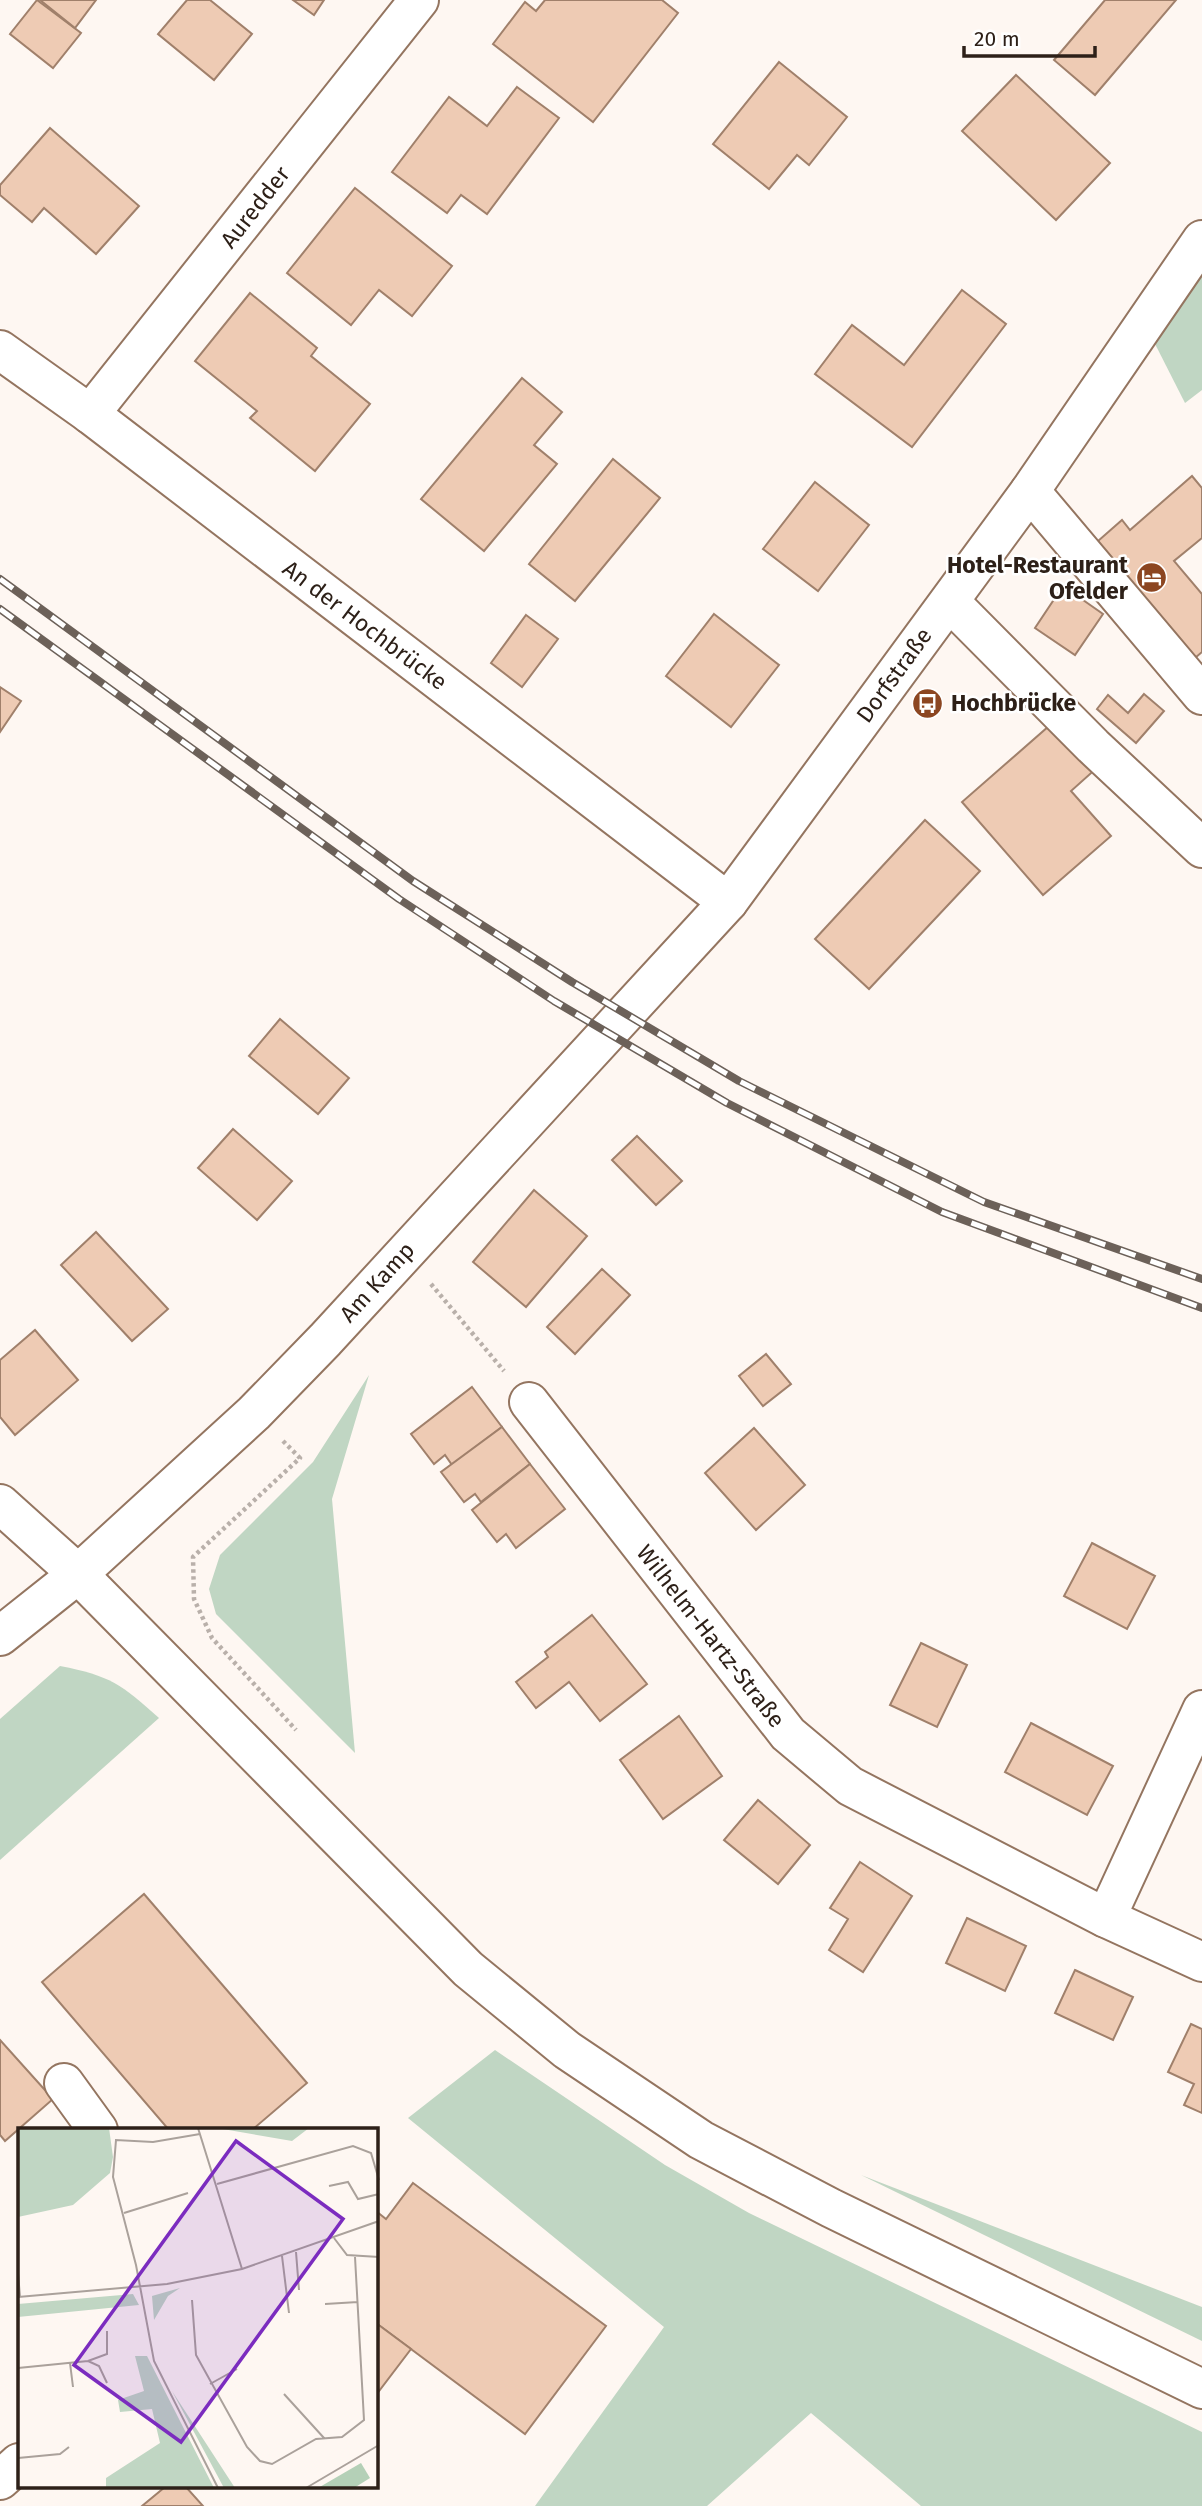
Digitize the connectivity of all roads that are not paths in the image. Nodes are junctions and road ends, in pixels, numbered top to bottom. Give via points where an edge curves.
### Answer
1 (419, 0) edge
2 (1202, 240) edge
3 (0, 351) edge
4 (90, 414) junction
5 (1030, 491) junction
6 (950, 602) junction
7 (1202, 695) edge
8 (1202, 848) edge
9 (727, 902) junction
10 (529, 1402) road end
11 (0, 1504) edge
12 (78, 1574) junction
13 (0, 1636) edge
14 (1202, 1710) edge
15 (1107, 1918) junction
16 (1202, 1962) edge
17 (64, 2082) dead end
18 (97, 2128) edge
19 (1202, 2389) edge
20 (18, 2464) edge
21 (0, 2480) edge

1 - 4 street, Auredder
2 - 5 street, Dorfstraße
3 - 4 street, An der Hochbrücke
4 - 9 street, An der Hochbrücke
5 - 6 street, Dorfstraße
5 - 7 street
6 - 8 street
6 - 9 street, Dorfstraße
9 - 12 street, Am Kamp via 325,1340 254,1413
10 - 15 street, Wilhelm-Hartz-Straße via 788,1734 850,1786
11 - 12 street
12 - 13 street, Am Kamp
12 - 19 street via 468,1969 568,2050 713,2146
14 - 15 street
15 - 16 street, Wilhelm-Hartz-Straße
17 - 18 street
20 - 21 street

